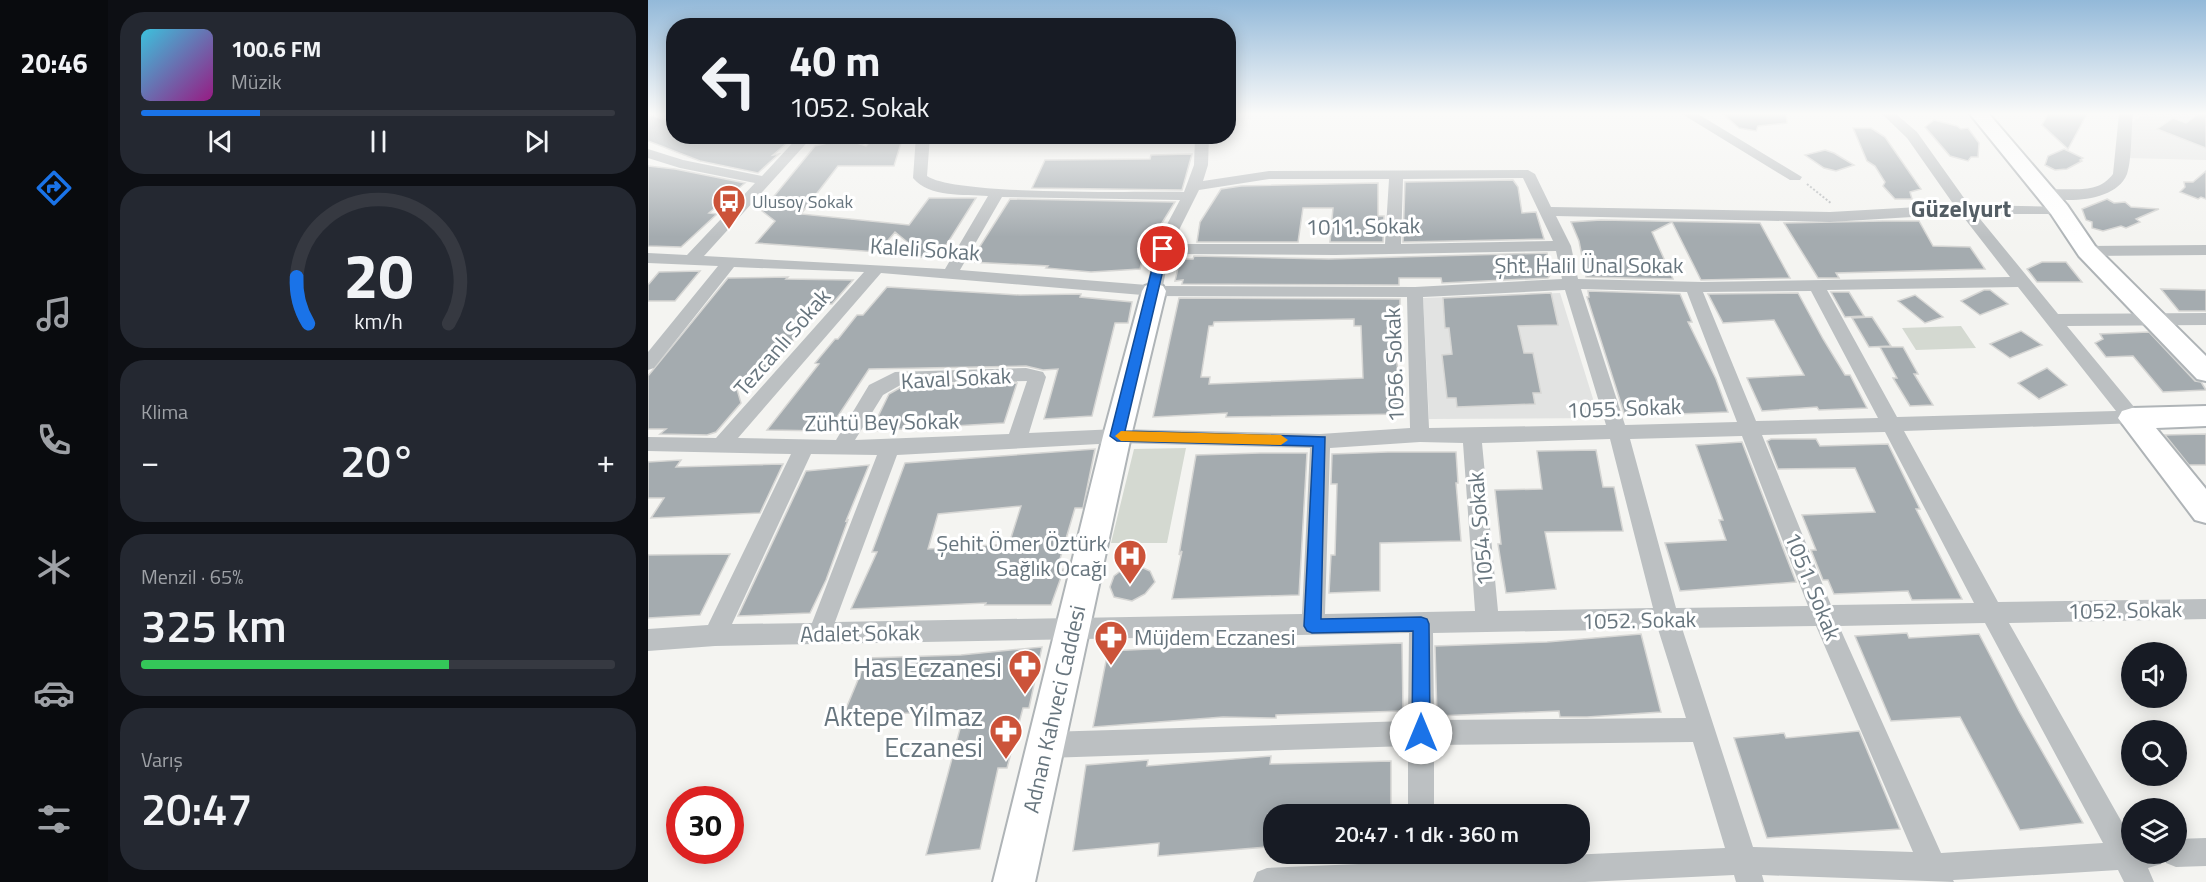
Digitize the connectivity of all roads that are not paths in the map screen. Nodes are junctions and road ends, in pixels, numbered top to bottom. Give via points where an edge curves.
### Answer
1 (654, 155) edge
2 (791, 155) edge
3 (921, 155) edge
4 (1203, 155) edge
5 (1758, 155) edge
6 (1927, 155) edge
7 (2014, 155) edge
8 (2122, 155) edge
9 (1396, 175) junction
10 (1795, 177) road end
11 (768, 182) junction
12 (1191, 191) junction
13 (997, 193) junction
14 (2053, 202) junction
15 (1966, 209) junction
16 (1546, 211) junction
17 (1563, 246) junction
18 (1393, 248) junction
19 (1163, 249) junction
20 (2206, 250) edge
21 (2087, 251) junction
22 (648, 258) edge
23 (692, 259) junction
24 (730, 261) junction
25 (877, 268) junction
26 (950, 274) junction
27 (2024, 282) junction
28 (1571, 284) junction
29 (1816, 285) junction
30 (1693, 287) junction
31 (1154, 291) junction
32 (1415, 292) junction
33 (2206, 319) edge
34 (2055, 320) junction
35 (2153, 320) junction
36 (648, 364) edge
37 (2206, 372) edge
38 (2206, 417) edge
39 (2132, 418) junction
40 (1892, 424) junction
41 (1751, 428) junction
42 (1618, 432) junction
43 (1420, 435) junction
44 (1117, 436) junction
45 (1472, 436) junction
46 (1320, 441) junction
47 (1016, 443) junction
48 (648, 444) edge
49 (721, 445) junction
50 (804, 447) junction
51 (891, 448) junction
52 (840, 449) junction
53 (2206, 511) edge
54 (2206, 609) edge
55 (1990, 613) junction
56 (1824, 617) junction
57 (1668, 619) junction
58 (1487, 622) junction
59 (1421, 624) junction
60 (1312, 626) junction
61 (1072, 630) junction
62 (819, 634) junction
63 (715, 635) junction
64 (648, 641) edge
65 (1702, 730) junction
66 (1421, 733) junction
67 (1046, 745) junction
68 (1420, 804) edge
69 (2121, 849) edge
70 (2206, 852) edge
71 (2187, 853) edge
72 (2121, 854) edge
73 (2130, 864) edge
74 (1421, 870) edge
75 (1747, 872) edge
76 (1937, 874) edge
77 (1014, 882) edge
78 (1267, 882) edge
79 (2140, 882) edge

1 - 11 street
2 - 11 street
3 - 13 street via 920,178 933,186
4 - 12 street
5 - 10 street
6 - 15 street
7 - 14 street
8 - 14 street via 2116,182
9 - 12 street via 1269,175
9 - 16 street via 1528,174
9 - 18 street
11 - 23 street
12 - 13 street
12 - 19 street
13 - 26 street
14 - 15 street
14 - 21 street
15 - 16 street via 1847,216
15 - 27 street
16 - 17 street
17 - 18 street, 1011. Sokak
17 - 28 street
18 - 19 street, 1011. Sokak
19 - 31 street
20 - 21 street
21 - 35 street
22 - 23 street, Kaleli Sokak
23 - 24 street, Kaleli Sokak
24 - 25 street, Kaleli Sokak
24 - 36 street
25 - 26 street, Kaleli Sokak
25 - 49 street, Tezcanlı Sokak
26 - 31 street, Kaleli Sokak
27 - 29 street, Şht. Halil Ünal Sokak
27 - 34 street
28 - 30 street, Şht. Halil Ünal Sokak
28 - 32 street, Şht. Halil Ünal Sokak
28 - 42 street
29 - 30 street, Şht. Halil Ünal Sokak
29 - 40 street
30 - 41 street, 1051. Sokak
31 - 32 street, Şht. Halil Ünal Sokak
31 - 44 street, Adnan Kahveci Caddesi
32 - 43 street, 1056. Sokak
33 - 35 street
34 - 35 street
34 - 39 street
35 - 37 street
38 - 39 street
39 - 40 street, 1055. Sokak
39 - 53 street
40 - 41 street, 1055. Sokak
40 - 55 street
41 - 42 street, 1055. Sokak
41 - 56 street, 1051. Sokak
42 - 45 street, 1055. Sokak
42 - 57 street
43 - 45 street, 1055. Sokak
43 - 46 street, 1055. Sokak
44 - 46 street, 1055. Sokak
44 - 47 street, Zühtü Bey Sokak
44 - 61 street, Adnan Kahveci Caddesi
45 - 58 street, 1054. Sokak
46 - 60 street
47 - 51 street, Zühtü Bey Sokak
47 - 52 street, Kaval Sokak via 1037,377 900,377 876,390
48 - 49 street, Zühtü Bey Sokak
49 - 50 street, Zühtü Bey Sokak
50 - 52 street, Zühtü Bey Sokak
50 - 63 street
51 - 52 street, Zühtü Bey Sokak
51 - 62 street
54 - 55 street, 1052. Sokak
55 - 56 street, 1052. Sokak
55 - 69 street
56 - 57 street, 1052. Sokak
56 - 76 street, 1051. Sokak
57 - 58 street, 1052. Sokak
57 - 65 street
58 - 59 street, 1052. Sokak
59 - 60 street, 1052. Sokak
59 - 66 street
60 - 61 street, 1052. Sokak
61 - 62 street, Adalet Sokak
61 - 67 street, Adnan Kahveci Caddesi
62 - 63 street, Adalet Sokak
63 - 64 street, Adalet Sokak
65 - 66 street
65 - 75 street
66 - 67 street
66 - 68 street
67 - 77 street, Adnan Kahveci Caddesi
70 - 71 street
72 - 76 street
73 - 79 street
74 - 75 street
74 - 78 street
75 - 76 street

